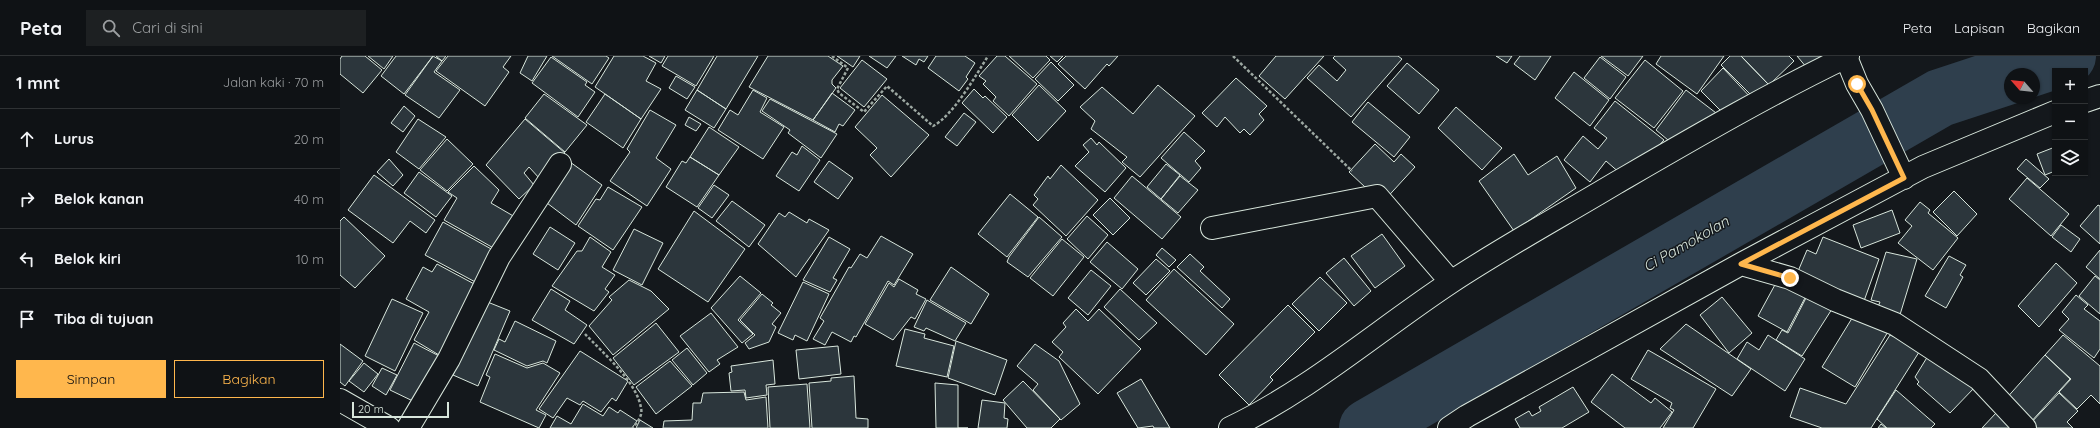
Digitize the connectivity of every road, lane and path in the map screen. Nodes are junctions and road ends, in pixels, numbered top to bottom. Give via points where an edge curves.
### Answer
1 (832, 56) edge
2 (988, 56) edge
3 (1234, 56) edge
4 (1847, 56) edge
5 (2100, 96) edge
6 (2088, 100) edge
7 (2052, 113) edge
8 (560, 164) dead end
9 (1904, 178) junction
10 (1377, 196) junction
11 (1212, 228) dead end
12 (1741, 264) junction
13 (1451, 282) junction
14 (585, 334) dead end
15 (340, 400) edge
16 (389, 428) edge
17 (408, 428) edge
18 (633, 428) edge
19 (1230, 428) edge
20 (1449, 428) edge
21 (2025, 428) edge

1 - 2 path via 848,68 837,89 864,112 887,86 933,126 940,123 963,94
3 - 10 path
4 - 9 street via 1857,84
4 - 13 street via 1683,144
5 - 6 street
7 - 9 street via 1930,164
8 - 17 street via 499,257 449,359
9 - 12 street
10 - 11 street
10 - 13 street
12 - 20 street
12 - 21 street via 1790,278 1835,300 1895,324 1979,379
13 - 19 street via 1336,364 1255,416
14 - 18 path via 629,381 642,409 640,418
15 - 16 street

